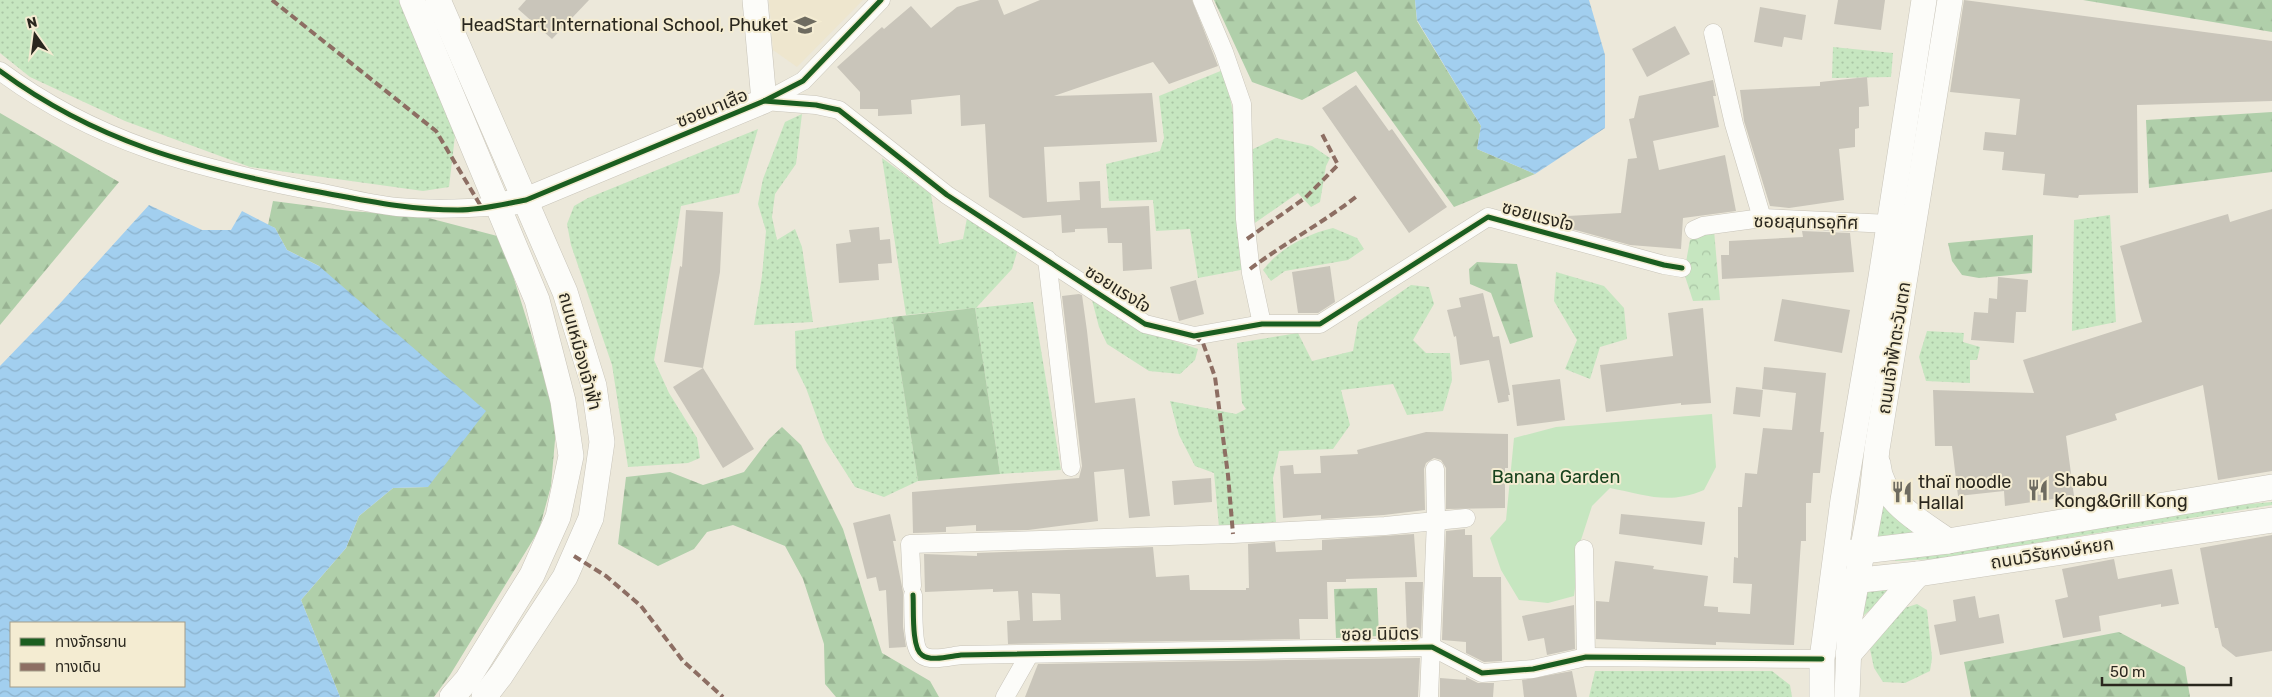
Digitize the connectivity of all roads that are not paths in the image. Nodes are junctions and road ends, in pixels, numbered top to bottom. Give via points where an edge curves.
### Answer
1 (412, 0) edge
2 (438, 0) edge
3 (755, 0) edge
4 (881, 0) edge
5 (1202, 0) edge
6 (1924, 0) edge
7 (1950, 0) edge
8 (1713, 33) dead end
9 (0, 71) edge
10 (764, 102) junction
11 (526, 200) junction
12 (499, 206) junction
13 (1762, 218) junction
14 (1890, 224) junction
15 (1694, 230) dead end
16 (1047, 259) junction
17 (1682, 268) dead end
18 (565, 292) junction
19 (537, 300) junction
20 (1262, 324) junction
21 (1877, 449) junction
22 (1071, 467) dead end
23 (1435, 469) dead end
24 (2272, 487) edge
25 (1466, 518) dead end
26 (1436, 520) junction
27 (2272, 520) edge
28 (1948, 541) junction
29 (1584, 549) dead end
30 (1862, 552) junction
31 (1836, 554) junction
32 (1918, 574) junction
33 (1857, 581) junction
34 (1832, 583) junction
35 (1432, 647) junction
36 (1848, 655) junction
37 (1029, 656) junction
38 (1586, 657) junction
39 (1822, 659) junction
40 (452, 697) edge
41 (484, 697) edge
42 (1005, 697) edge
43 (1430, 697) edge
44 (1822, 697) edge
45 (1846, 697) edge

1 - 12 main road, ถนนเหมืองเจ้าฟ้า
2 - 11 main road, ถนนเหมืองเจ้าฟ้า
3 - 10 main road
4 - 10 street, ซอยนาเสือ via 803,81
5 - 20 street via 1242,104 1245,218 1251,273
6 - 14 main road, ถนนเจ้าฟ้าตะวันตก
7 - 21 main road, ถนนเจ้าฟ้าตะวันตก
8 - 13 street via 1734,124
9 - 12 street via 98,130 191,164 396,207 460,210
10 - 11 main road, ซอยนาเสือ
10 - 16 street, ซอยแรงใจ via 816,105 839,110 948,195
11 - 12 main road, ซอยนาเสือ
11 - 18 main road, ถนนเหมืองเจ้าฟ้า
12 - 19 main road, ถนนเหมืองเจ้าฟ้า
13 - 14 street, ซอยสุนทรอุทิศ
13 - 15 street, ซอยสุนทรอุทิศ
14 - 31 main road, ถนนเจ้าฟ้าตะวันตก
16 - 20 street, ซอยแรงใจ via 1145,324 1194,336
16 - 22 street
17 - 20 street, ซอยแรงใจ via 1488,217 1320,324
18 - 19 main road
18 - 41 main road, ถนนเหมืองเจ้าฟ้า via 594,386 602,442 591,518 565,577
19 - 40 main road, ถนนเหมืองเจ้าฟ้า via 564,401 571,456 558,517 532,575 467,680
21 - 28 main road via 1879,472 1889,494 1918,521
21 - 30 main road, ถนนเจ้าฟ้าตะวันตก
23 - 26 street
24 - 28 main road, ถนนวิรัชหงษ์หยก
25 - 26 street
26 - 35 street
26 - 37 street, ซอย นิมิตร via 1233,534 910,544 915,637 922,655 931,658
27 - 32 main road, ถนนวิรัชหงษ์หยก
28 - 30 main road, ถนนวิรัชหงษ์หยก
29 - 38 street
30 - 31 main road, ถนนวิรัชหงษ์หยก
30 - 33 main road, ถนนเจ้าฟ้าตะวันตก
31 - 34 main road, ถนนเจ้าฟ้าตะวันตก
32 - 33 main road, ถนนวิรัชหงษ์หยก
32 - 36 main road
33 - 34 main road, ถนนวิรัชหงษ์หยก
33 - 36 main road, ถนนเจ้าฟ้าตะวันตก via 1850,617
34 - 39 main road, ถนนเจ้าฟ้าตะวันตก
35 - 37 street, ซอย นิมิตร
35 - 38 street, ซอย นิมิตร via 1482,672 1534,669
35 - 43 street
36 - 45 main road, ถนนเจ้าฟ้าตะวันตก
37 - 42 street
38 - 39 street, ซอย นิมิตร
39 - 44 main road, ถนนเจ้าฟ้าตะวันตก

